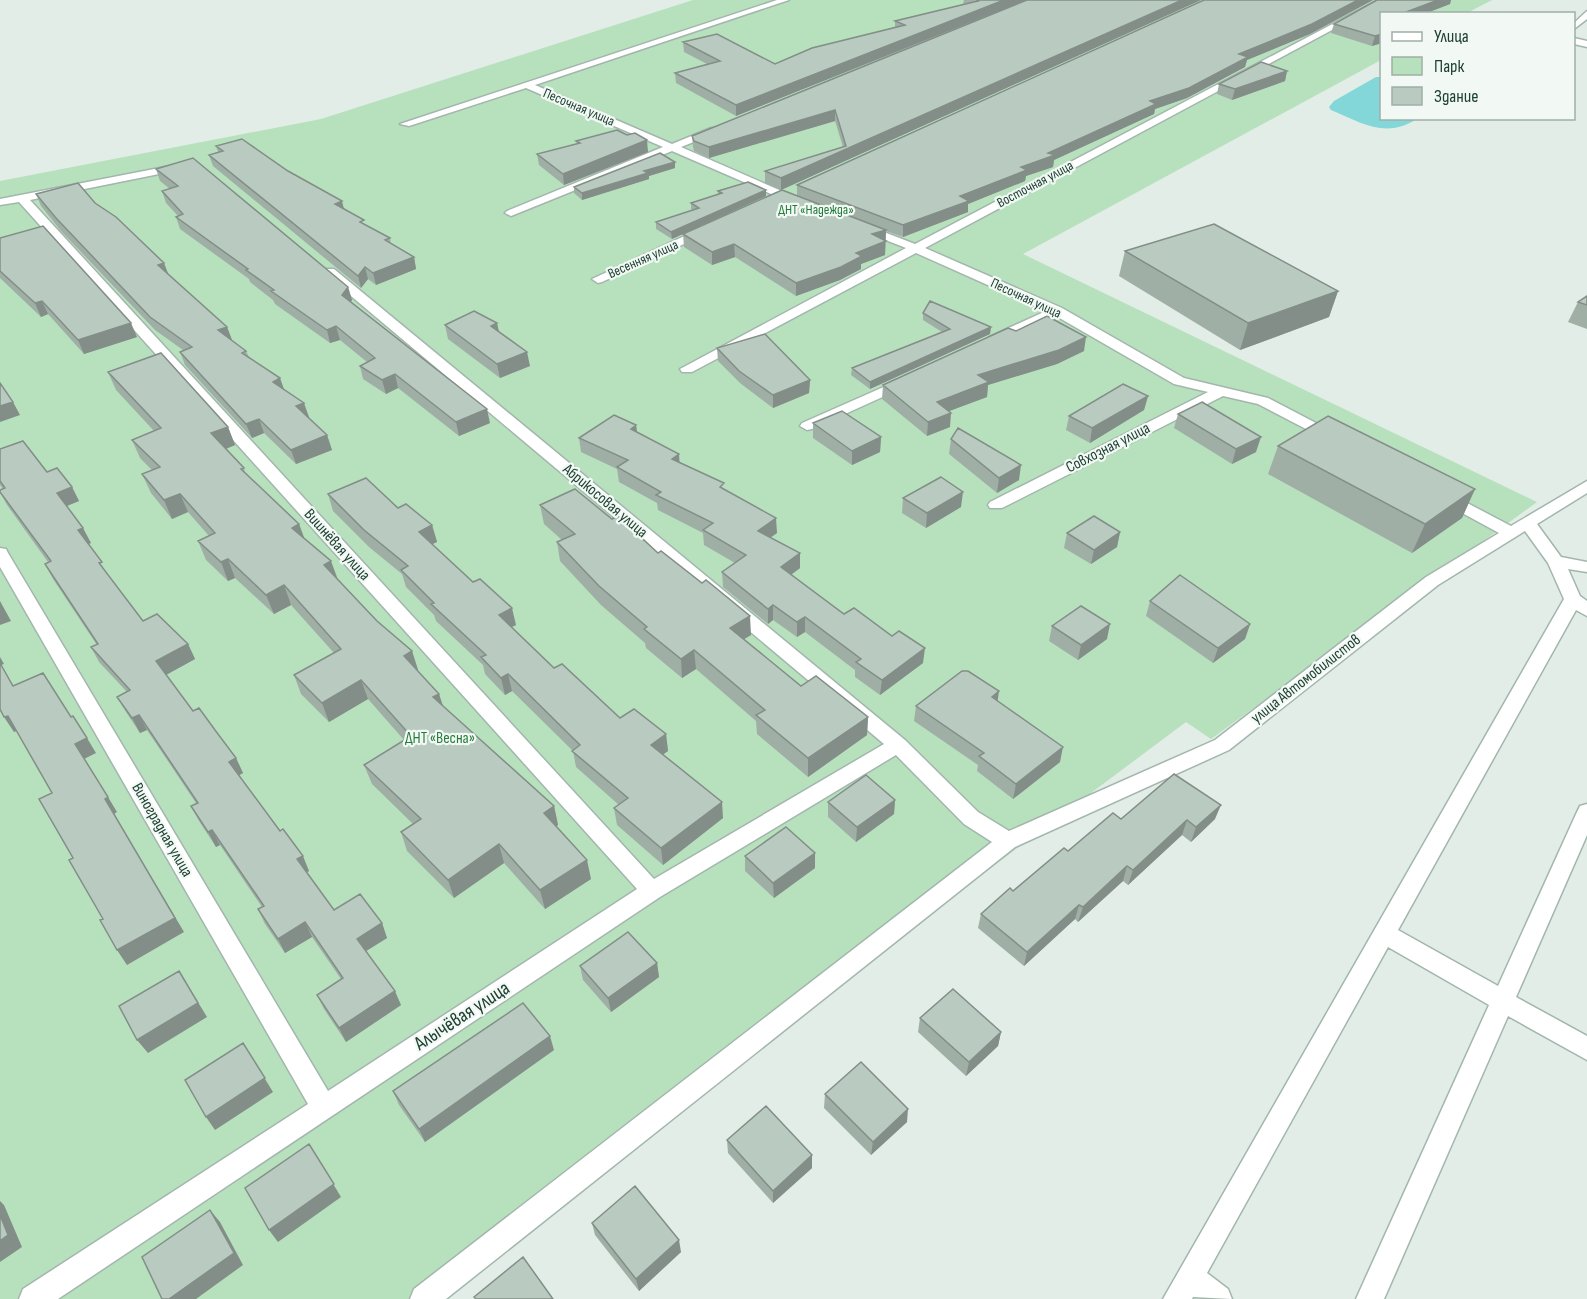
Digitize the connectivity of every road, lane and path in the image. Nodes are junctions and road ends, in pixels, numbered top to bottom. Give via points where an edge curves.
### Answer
1 (785, 0) edge
2 (1384, 0) edge
3 (1587, 14) edge
4 (1575, 26) edge
5 (528, 86) junction
6 (405, 124) dead end
7 (728, 125) edge
8 (672, 147) junction
9 (188, 165) edge
10 (22, 198) junction
11 (0, 202) edge
12 (805, 205) edge
13 (511, 213) dead end
14 (849, 222) edge
15 (717, 225) edge
16 (915, 248) junction
17 (318, 262) edge
18 (598, 279) dead end
19 (1057, 311) junction
20 (981, 346) edge
21 (687, 369) dead end
22 (916, 376) edge
23 (1221, 391) junction
24 (807, 426) dead end
25 (1345, 445) edge
26 (1584, 492) edge
27 (1438, 494) edge
28 (996, 505) dead end
29 (1527, 522) junction
30 (1510, 532) junction
31 (0, 553) edge
32 (1556, 562) junction
33 (1587, 567) edge
34 (1580, 604) edge
35 (898, 745) junction
36 (1587, 812) edge
37 (1008, 842) junction
38 (652, 891) junction
39 (1383, 933) junction
40 (1503, 1002) junction
41 (1587, 1049) edge
42 (323, 1106) junction
43 (1184, 1288) edge
44 (33, 1299) edge
45 (424, 1299) edge
46 (1218, 1299) edge
47 (1370, 1299) edge

1 - 5 street
2 - 16 street, Восточная улица
3 - 4 street
5 - 6 street
5 - 8 street, Песочная улица
7 - 8 street
8 - 12 street, Песочная улица
8 - 13 street
9 - 10 street
10 - 11 street
10 - 38 street, Вишнёвая улица
14 - 16 street, Песочная улица
15 - 18 street, Весенняя улица
16 - 19 street, Песочная улица
16 - 21 street, Восточная улица
17 - 35 street, Абрикосовая улица
19 - 20 street
19 - 23 street, Песочная улица via 1179,381
22 - 24 street
23 - 25 street, Песочная улица via 1263,401
23 - 28 street, Совхозная улица
26 - 29 street, улица Автомобилистов
27 - 30 street
29 - 30 street, улица Автомобилистов
29 - 32 street
30 - 37 street, улица Автомобилистов via 1432,581 1222,746
31 - 42 street, Виноградная улица
32 - 33 street
32 - 34 street
34 - 39 street
35 - 37 street, Абрикосовая улица via 971,818
35 - 38 street, Алычёвая улица
36 - 40 street
37 - 45 street, улица Автомобилистов
38 - 42 street, Алычёвая улица
39 - 40 street
39 - 43 street
40 - 41 street
40 - 47 street
42 - 44 street, Алычёвая улица
43 - 46 street

